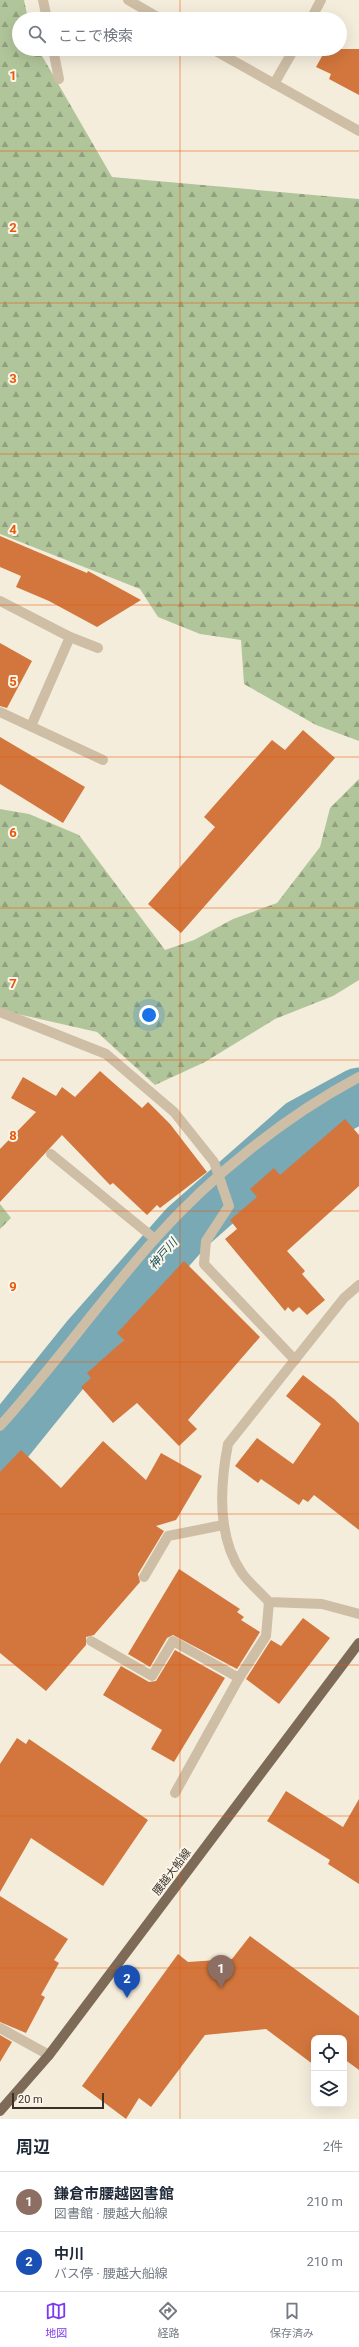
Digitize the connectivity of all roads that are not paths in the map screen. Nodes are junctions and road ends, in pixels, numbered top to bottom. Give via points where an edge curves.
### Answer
1 (43, 0) edge
2 (321, 0) edge
3 (134, 2) edge
4 (46, 12) edge
5 (149, 12) edge
6 (315, 12) edge
7 (54, 56) edge
8 (224, 56) edge
9 (290, 56) edge
10 (59, 79) dead end
11 (274, 84) junction
12 (359, 131) edge
13 (0, 602) edge
14 (70, 637) junction
15 (98, 648) dead end
16 (0, 712) edge
17 (31, 726) junction
18 (103, 760) dead end
19 (0, 1012) edge
20 (359, 1077) edge
21 (51, 1154) dead end
22 (219, 1180) junction
23 (154, 1239) junction
24 (359, 1285) edge
25 (295, 1360) junction
26 (0, 1426) edge
27 (223, 1525) junction
28 (144, 1577) dead end
29 (269, 1602) junction
30 (359, 1614) edge
31 (91, 1641) dead end
32 (359, 1643) edge
33 (238, 1678) junction
34 (175, 1793) dead end
35 (0, 2028) edge
36 (49, 2055) junction
37 (1, 2108) edge

1 - 4 street
2 - 6 street
3 - 5 street
7 - 10 street
8 - 11 street
9 - 11 street
11 - 12 street
13 - 14 street
14 - 15 street
14 - 17 street
16 - 17 street
17 - 18 street
19 - 22 street via 106,1054 174,1112 214,1162
20 - 22 street via 263,1138
21 - 23 street
22 - 23 street
22 - 25 street via 229,1206 206,1241 204,1264
23 - 26 street
24 - 25 street via 344,1298
25 - 27 street via 228,1444 223,1468
27 - 28 street via 168,1536
27 - 29 street via 226,1539 241,1572
29 - 30 street via 322,1604
29 - 33 street via 266,1636
31 - 33 street via 152,1676 173,1641
32 - 36 main road, 腰越大船線
33 - 34 street
35 - 36 street
36 - 37 main road, 腰越大船線

